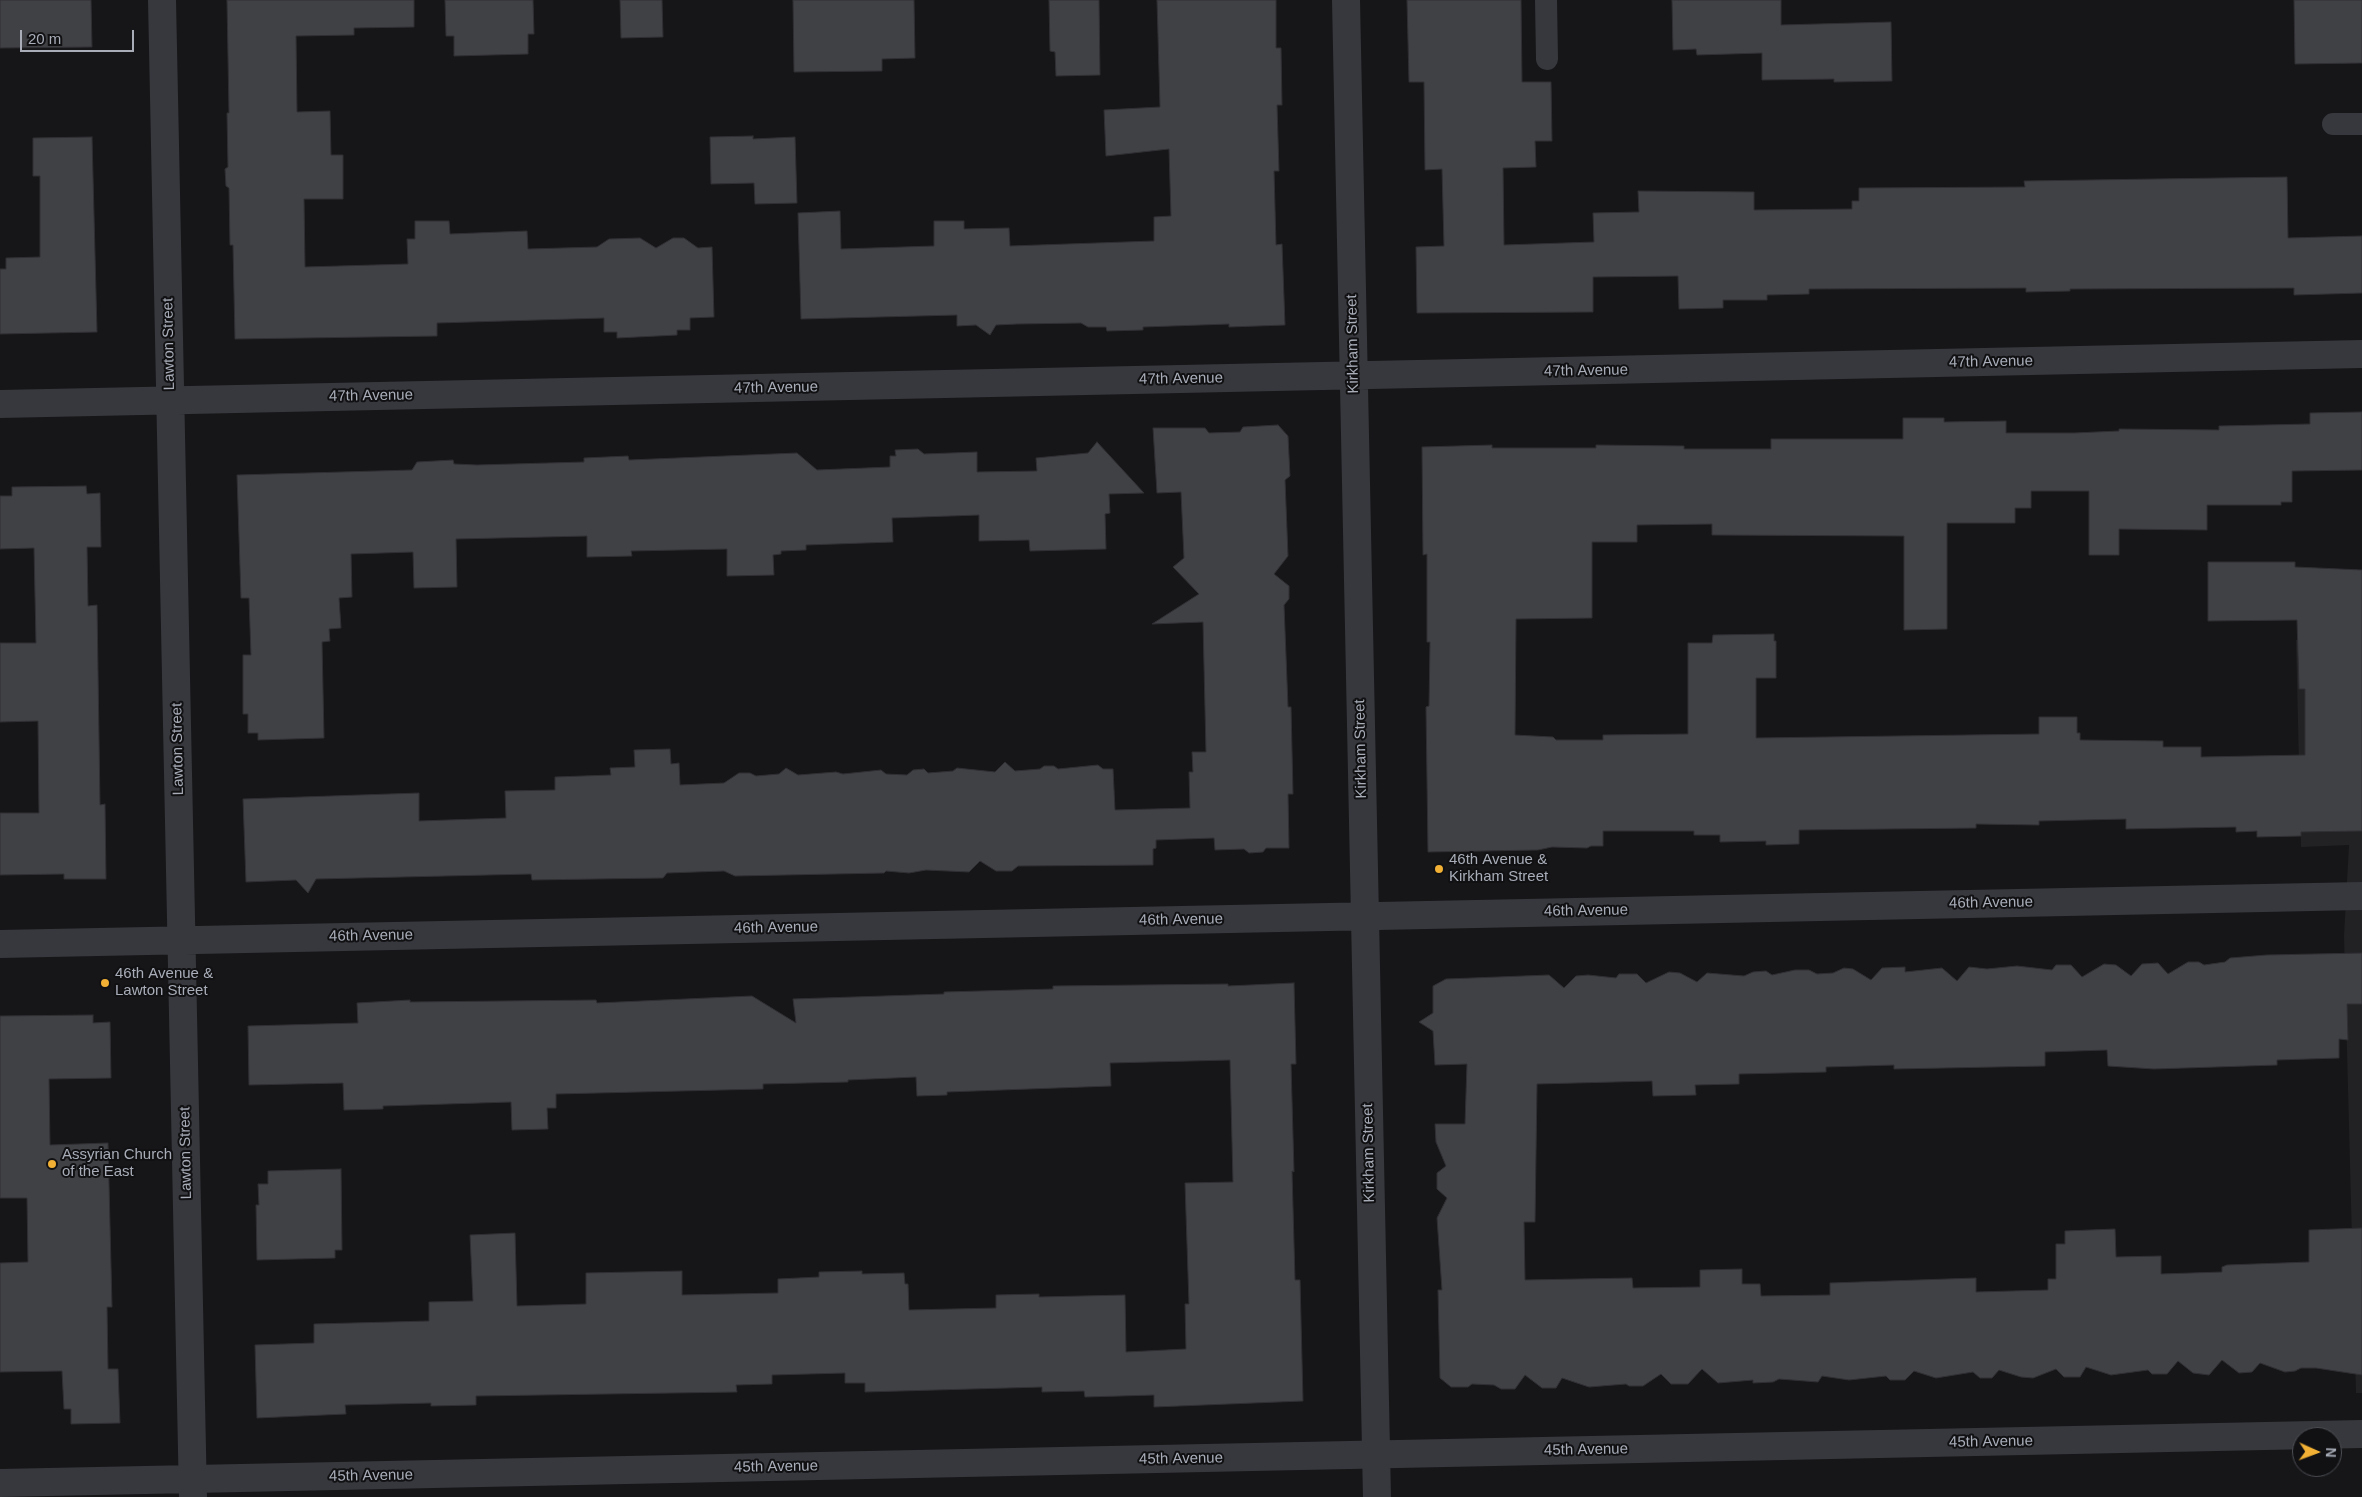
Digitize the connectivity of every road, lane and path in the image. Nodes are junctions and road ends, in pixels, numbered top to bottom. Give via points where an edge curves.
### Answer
1 (162, 0) edge
2 (1346, 0) edge
3 (1546, 0) edge
4 (1547, 59) dead end
5 (2333, 124) dead end
6 (2362, 124) edge
7 (2362, 354) edge
8 (1353, 376) junction
9 (170, 401) junction
10 (0, 404) edge
11 (2362, 896) edge
12 (1364, 916) junction
13 (182, 940) junction
14 (0, 944) edge
15 (2362, 1434) edge
16 (1376, 1455) junction
17 (0, 1483) edge
18 (193, 1488) edge
19 (1377, 1497) edge

1 - 9 street, Lawton Street
2 - 8 street, Kirkham Street
3 - 4 lane
5 - 6 lane
7 - 8 street, 47th Avenue
8 - 9 street, 47th Avenue
8 - 12 street, Kirkham Street
9 - 10 street, 47th Avenue
9 - 13 street, Lawton Street
11 - 12 street, 46th Avenue
12 - 13 street, 46th Avenue
12 - 16 street, Kirkham Street
13 - 14 street, 46th Avenue
13 - 18 street, Lawton Street
15 - 16 street, 45th Avenue
16 - 18 street, 45th Avenue
16 - 19 street, Kirkham Street
17 - 18 street, 45th Avenue

